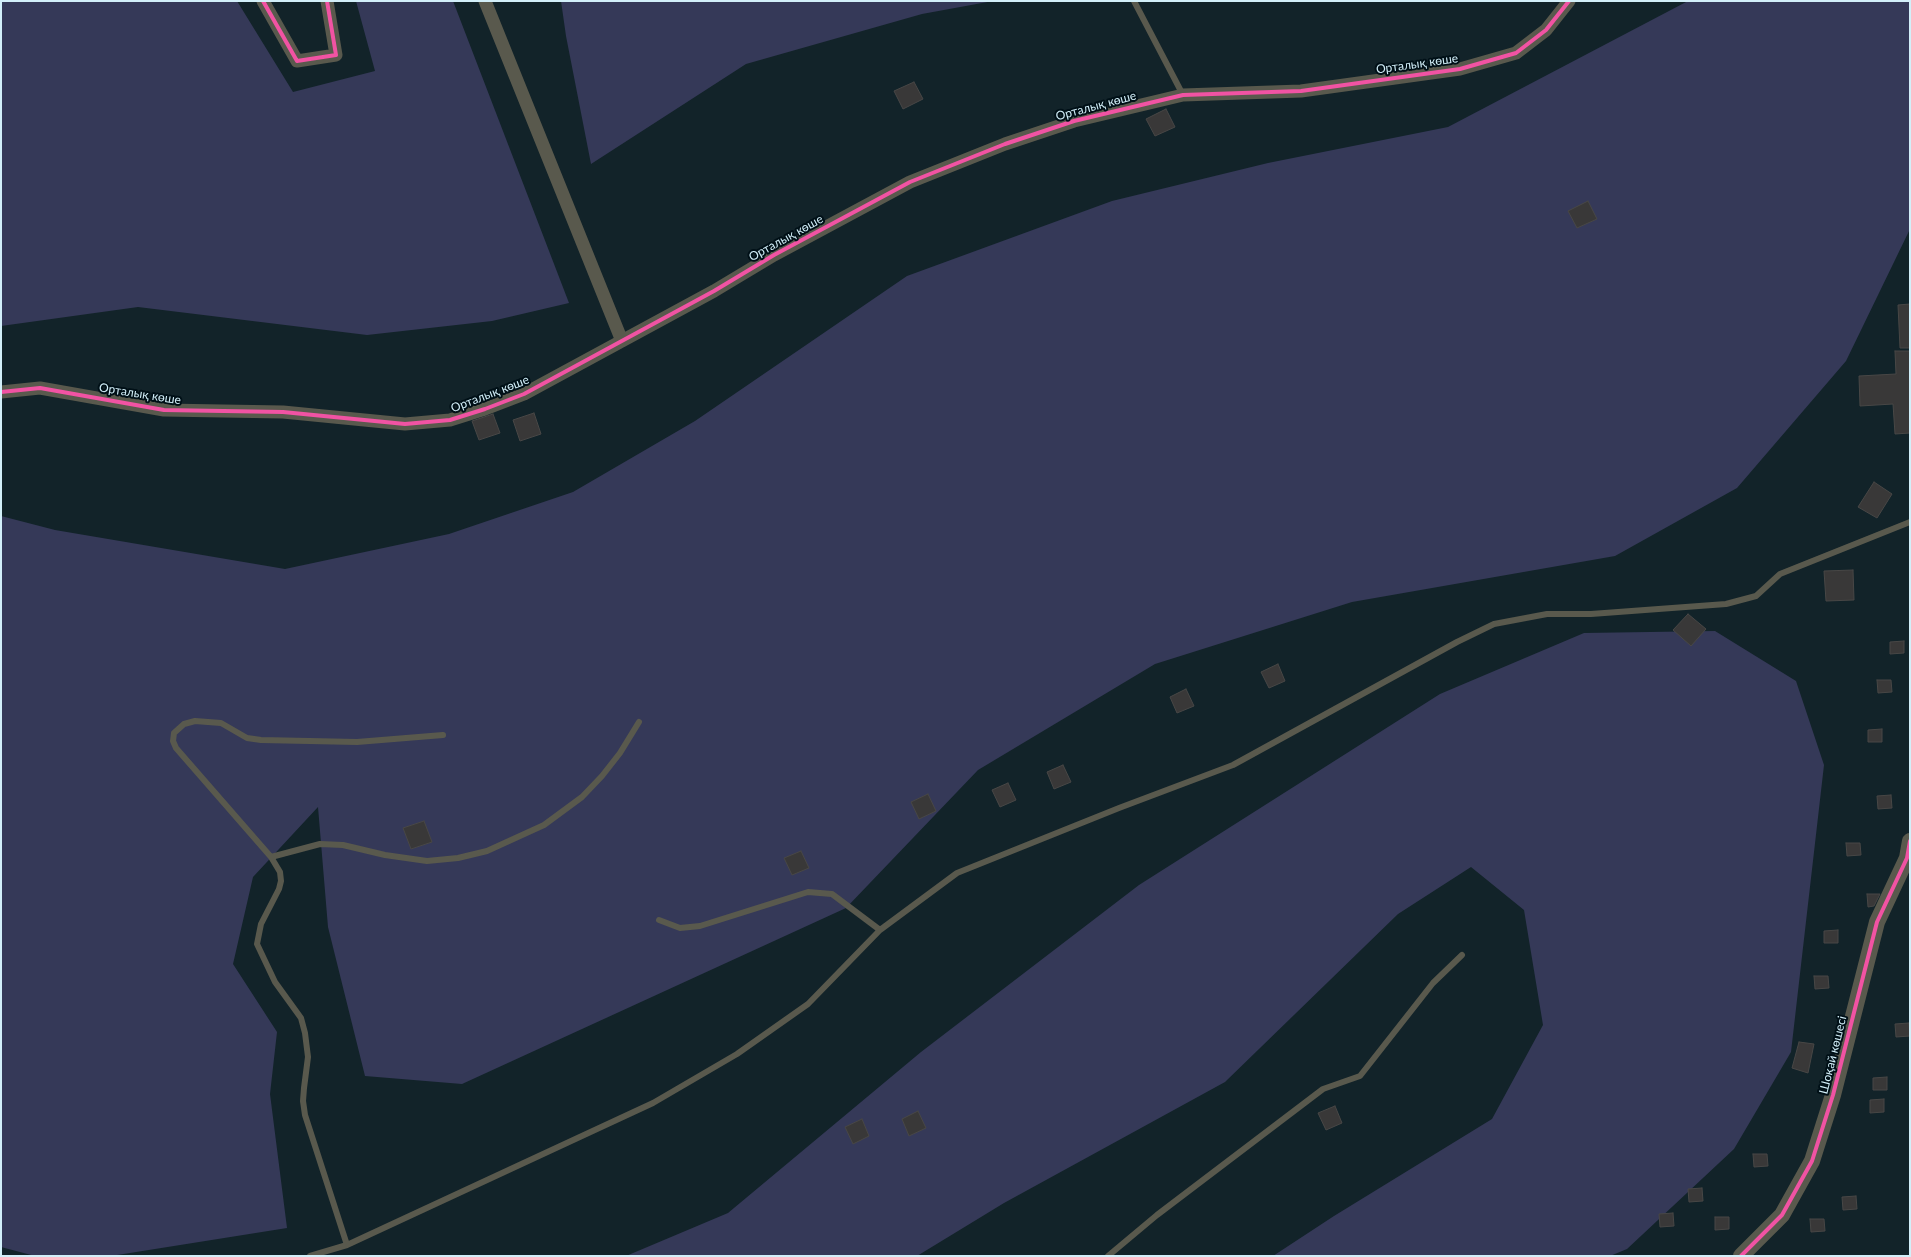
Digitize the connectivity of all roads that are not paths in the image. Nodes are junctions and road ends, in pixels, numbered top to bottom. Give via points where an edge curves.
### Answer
1 (263, 1) edge
2 (327, 1) edge
3 (485, 1) edge
4 (1134, 1) edge
5 (1570, 1) edge
6 (1183, 95) junction
7 (622, 341) junction
8 (1, 392) edge
9 (1910, 522) edge
10 (639, 722) dead end
11 (443, 735) dead end
12 (1910, 841) edge
13 (271, 857) junction
14 (659, 920) dead end
15 (880, 930) junction
16 (1462, 955) dead end
17 (347, 1245) junction
18 (310, 1256) edge
19 (1108, 1256) edge
20 (1742, 1256) edge

1 - 2 street via 297,61 336,55
3 - 7 street
4 - 6 lane
5 - 6 street, Орталық көше via 1546,30 1516,52 1460,69 1301,91
6 - 7 street, Орталық көше via 1074,120 910,182 774,254 714,291
7 - 8 street, Орталық көше via 517,397 450,420 413,423 283,412 164,410 40,388
9 - 15 lane via 1780,574 1756,596 1726,604 1591,614 1547,614 1494,624 1233,765 957,873
10 - 13 lane via 620,753 582,797 544,825 487,851 458,858 427,861 343,845 320,844
11 - 13 lane via 357,742 261,740 247,738 230,727 211,722 190,721 178,728 173,741 176,748
12 - 20 street, Шоқай көшесі via 1907,858 1877,922 1833,1095 1812,1161 1782,1215
13 - 17 lane via 280,872 281,881 278,893 261,924 257,944 275,982 301,1018 308,1057 303,1101 305,1115
14 - 15 lane via 680,928 700,926 808,892 832,894
15 - 17 lane via 808,1004 738,1054 653,1103
16 - 19 lane via 1433,983 1360,1076 1323,1089 1157,1215
17 - 18 lane

